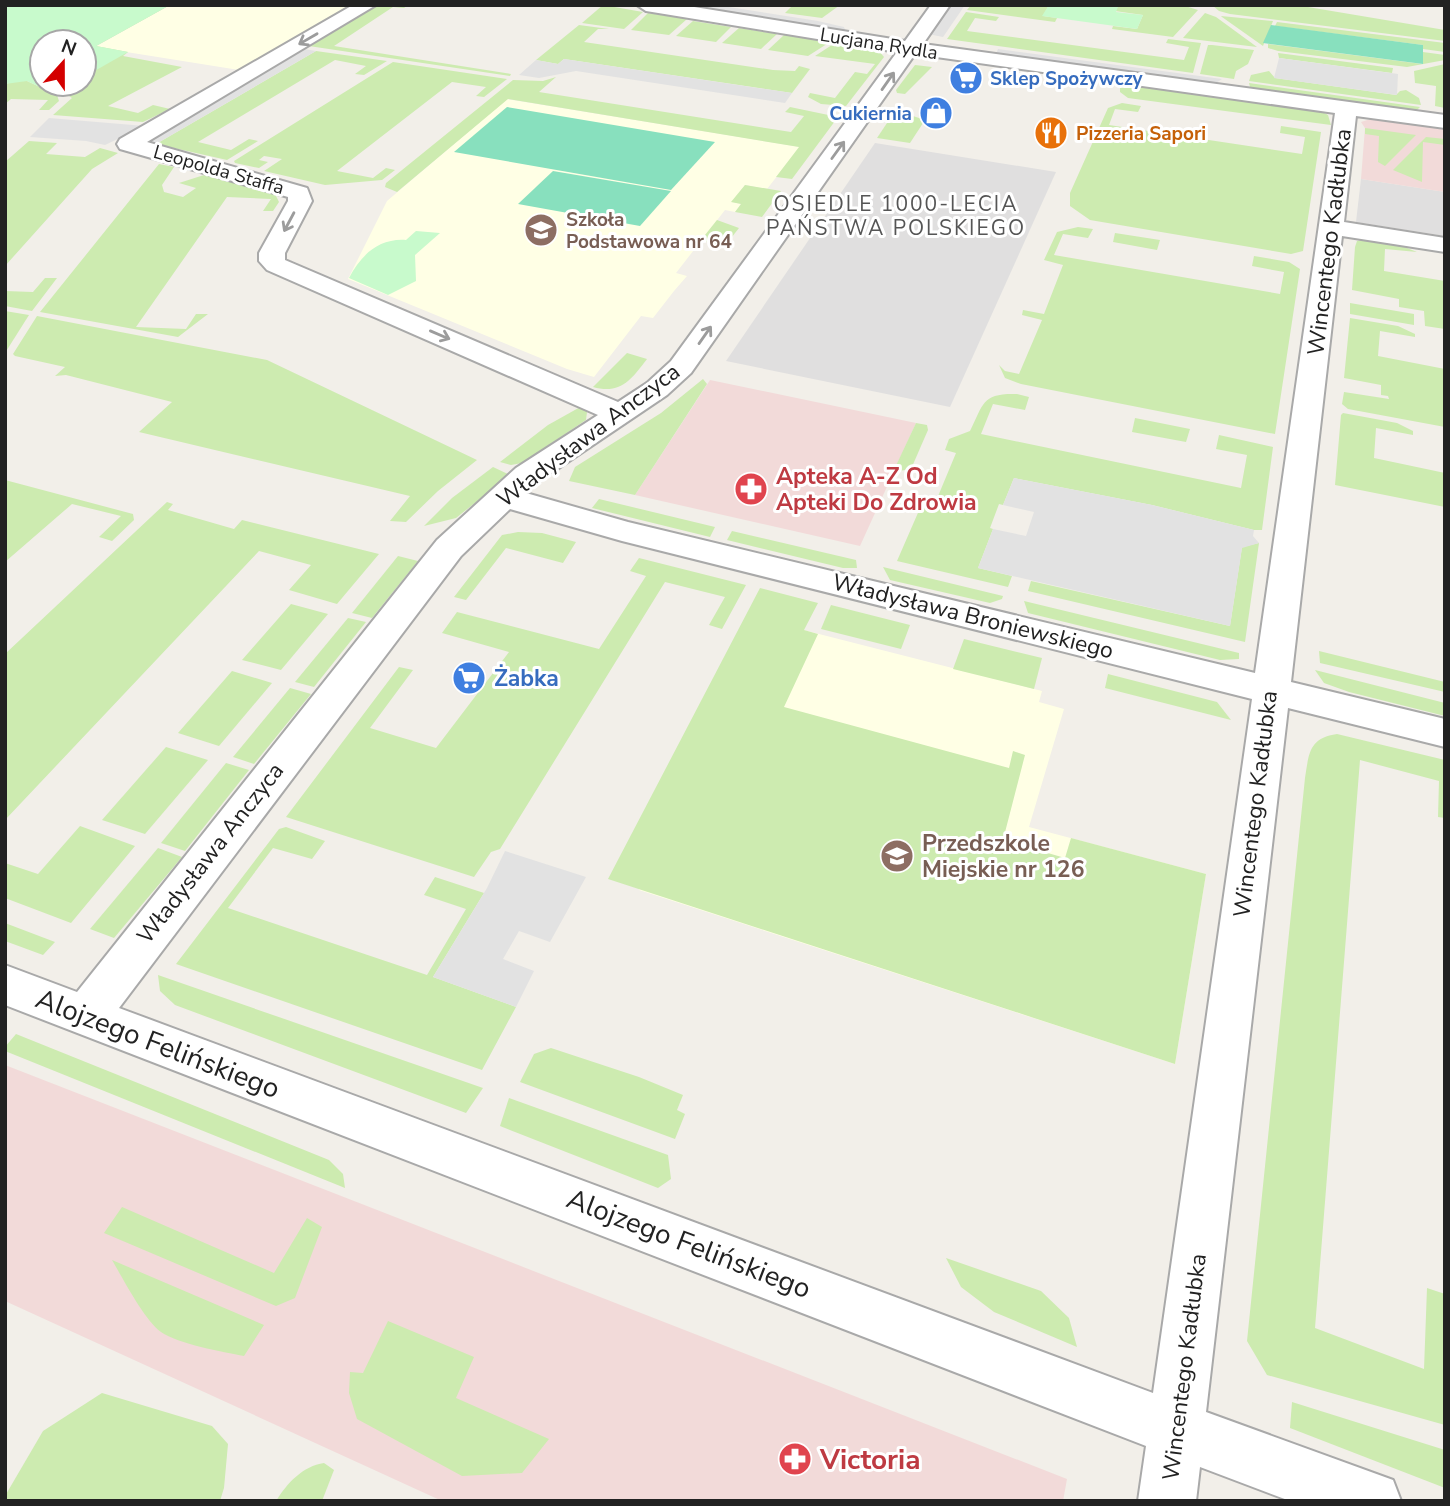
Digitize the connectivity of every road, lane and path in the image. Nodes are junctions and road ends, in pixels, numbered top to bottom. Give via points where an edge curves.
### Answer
1 (368, 5) edge
2 (646, 5) edge
3 (941, 5) edge
4 (911, 48) junction
5 (1346, 108) junction
6 (1445, 122) edge
7 (1331, 227) junction
8 (1445, 245) edge
9 (619, 413) junction
10 (502, 496) junction
11 (1269, 690) junction
12 (1445, 733) edge
13 (5, 985) edge
14 (86, 1015) junction
15 (1177, 1428) junction
16 (1167, 1501) edge
17 (1372, 1501) edge

1 -> 9 street, Leopolda Staffa via 128,144 299,193 300,201 272,253 276,265
2 - 4 street, Lucjana Rydla
3 - 4 street, Władysława Anczyca
4 - 5 street, Lucjana Rydla
9 -> 4 street, Władysława Anczyca via 681,367
5 - 6 street, Lucjana Rydla
5 - 7 street, Wincentego Kadłubka
7 - 8 street
7 - 11 street, Wincentego Kadłubka
9 - 10 street, Władysława Anczyca
10 - 11 street, Władysława Broniewskiego via 622,531
10 - 14 street, Władysława Anczyca via 449,548
11 - 12 street, Władysława Broniewskiego
11 - 15 street, Wincentego Kadłubka
13 - 14 street, Alojzego Felińskiego
14 - 15 street, Alojzego Felińskiego
15 - 16 street, Wincentego Kadłubka
15 - 17 street, Alojzego Felińskiego

